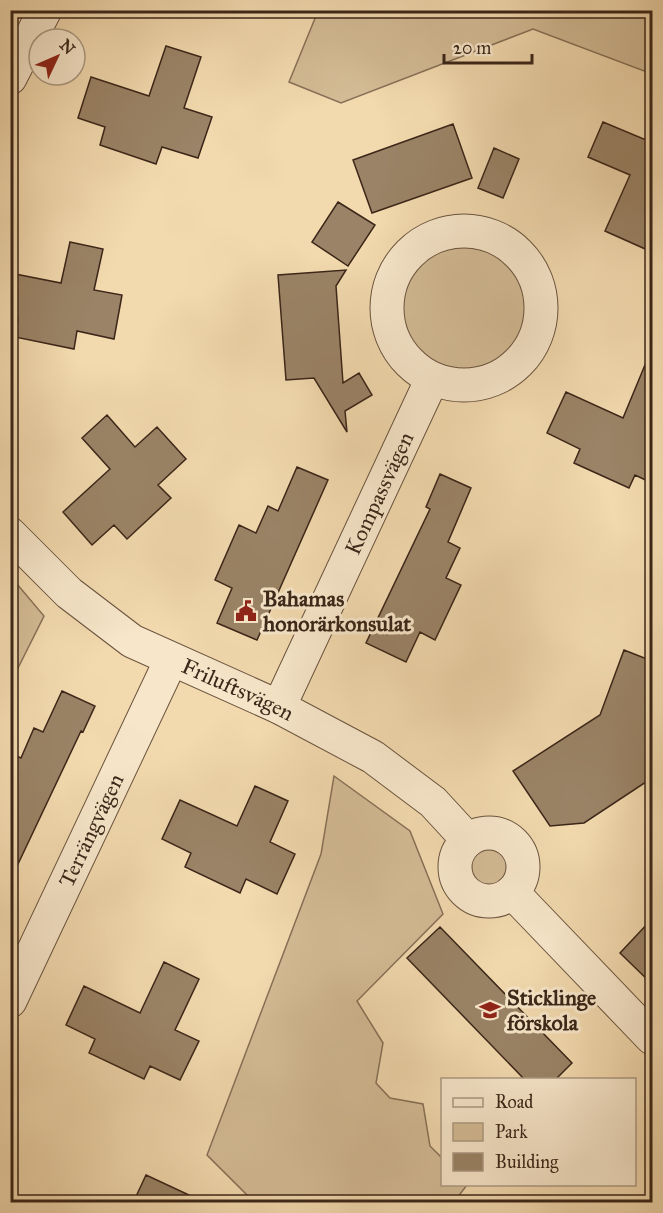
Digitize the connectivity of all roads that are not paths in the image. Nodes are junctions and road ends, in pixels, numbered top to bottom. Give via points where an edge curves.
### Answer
1 (45, 10) edge
2 (10, 78) edge
3 (432, 379) junction
4 (10, 534) edge
5 (171, 660) junction
6 (279, 707) junction
7 (468, 840) junction
8 (512, 892) junction
9 (10, 1001) edge
10 (652, 1038) edge

1 - 2 street
3 - 3 street via 457,385 483,383 506,373 525,355 537,333 541,304 532,271 515,250 492,236 466,230 440,234 416,246 398,266 388,291 387,317 394,343 410,364
3 - 6 street, Kompassvägen
4 - 5 street, Friluftsvägen via 69,593 132,641
5 - 6 street, Friluftsvägen
5 - 9 street, Terrängvägen
6 - 7 street, Friluftsvägen via 373,757 433,801
7 - 8 street via 489,832 500,834 517,848 523,867
7 - 8 street via 455,865 465,891 472,897 491,901
8 - 10 street

